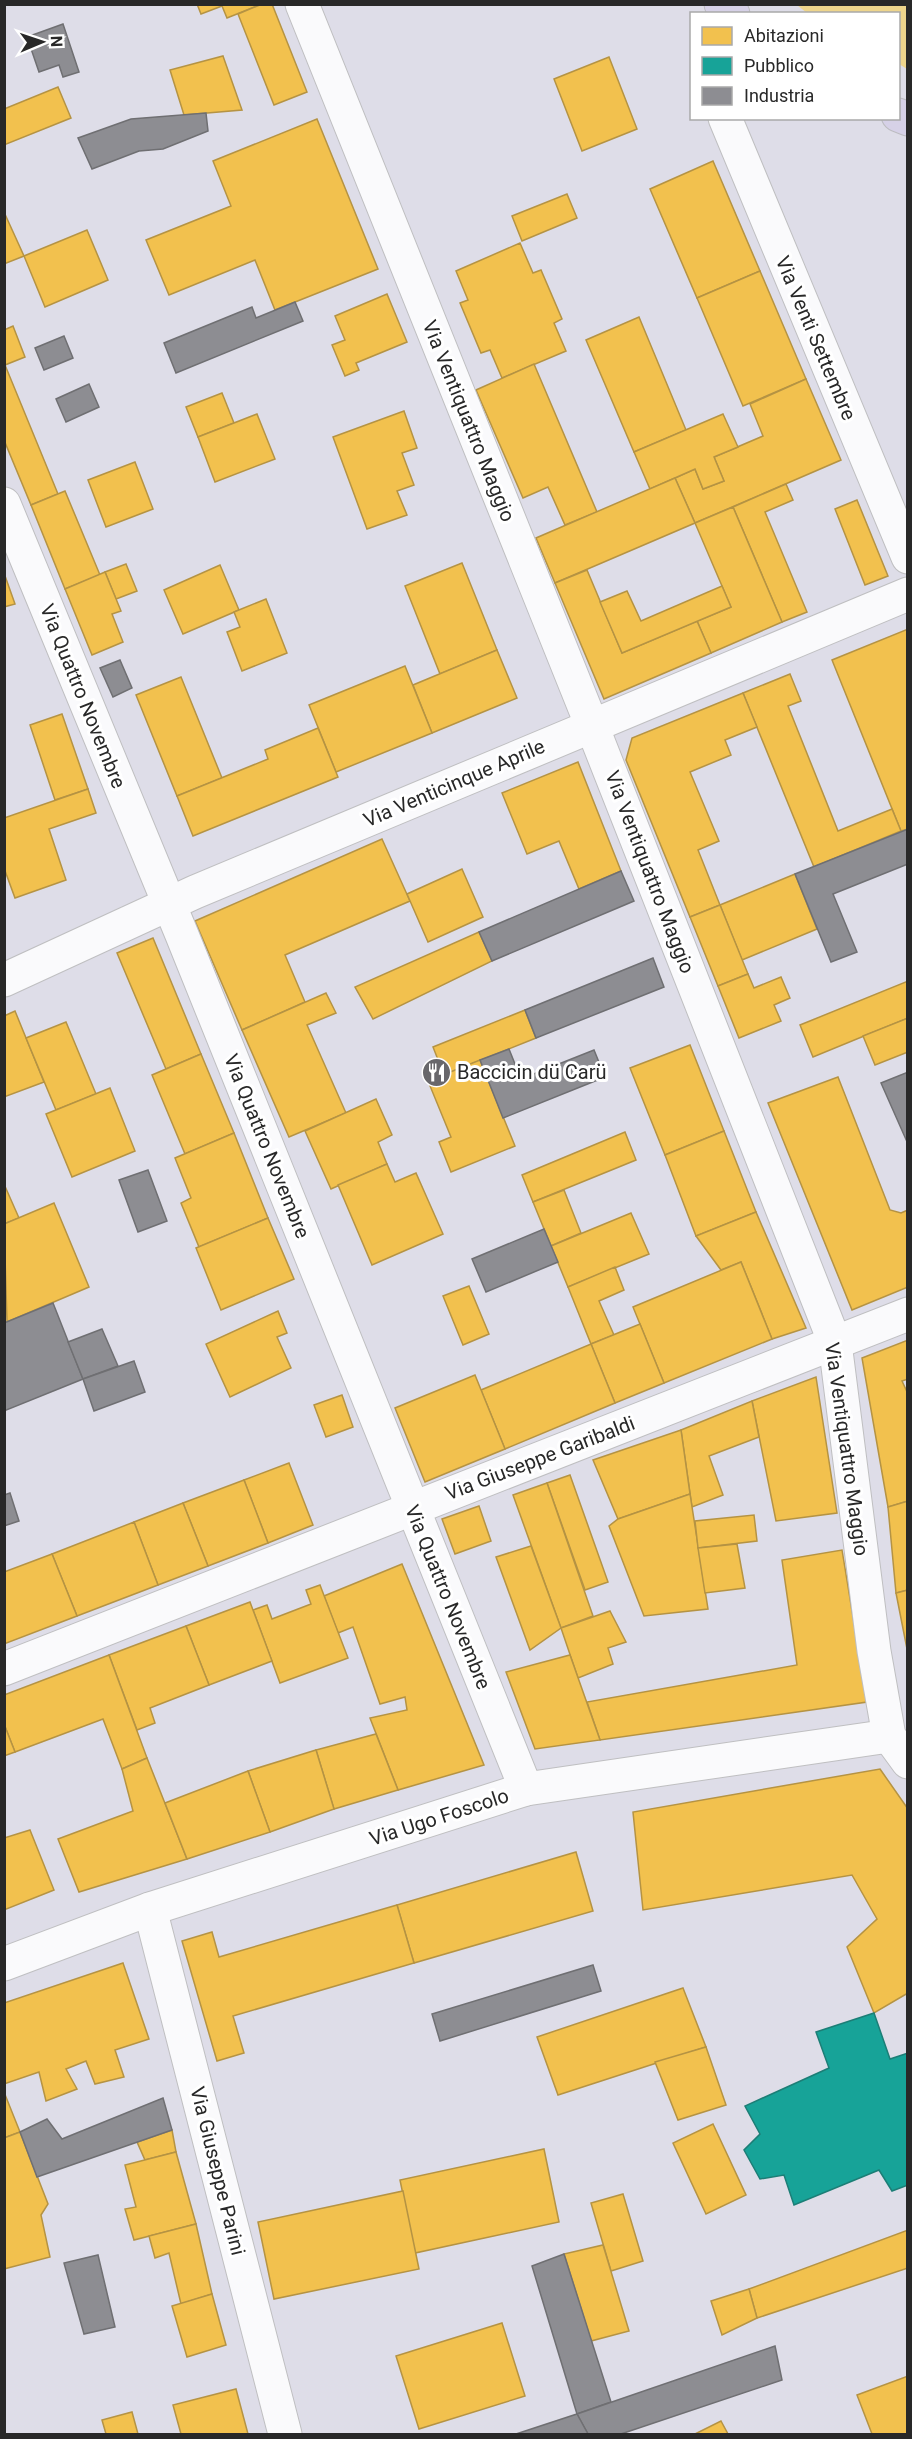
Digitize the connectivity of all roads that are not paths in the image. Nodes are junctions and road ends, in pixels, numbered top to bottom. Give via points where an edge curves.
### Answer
1 (302, 4) edge
2 (726, 120) edge
3 (4, 504) edge
4 (908, 556) edge
5 (908, 594) edge
6 (592, 726) junction
7 (168, 905) junction
8 (4, 980) edge
9 (908, 1314) edge
10 (834, 1343) junction
11 (412, 1508) junction
12 (4, 1668) edge
13 (889, 1736) junction
14 (908, 1762) edge
15 (526, 1789) junction
16 (150, 1909) junction
17 (4, 1964) edge
18 (285, 2434) edge

1 - 6 street, Via Ventiquattro Maggio
2 - 4 street, Via Venti Settembre
3 - 7 street, Via Quattro Novembre
5 - 6 street, Via Venticinque Aprile
6 - 7 street, Via Venticinque Aprile
6 - 10 street, Via Ventiquattro Maggio
7 - 8 street, Via Venticinque Aprile
7 - 11 street, Via Quattro Novembre
9 - 10 street, Via Giuseppe Garibaldi
10 - 11 street, Via Giuseppe Garibaldi
10 - 13 street, Via Ventiquattro Maggio via 874,1651
11 - 12 street, Via Giuseppe Garibaldi
11 - 15 street, Via Quattro Novembre
13 - 14 street, Via Ventiquattro Maggio
13 - 15 street, Via Ugo Foscolo
15 - 16 street, Via Ugo Foscolo
16 - 17 street, Via Ugo Foscolo
16 - 18 street, Via Giuseppe Parini

